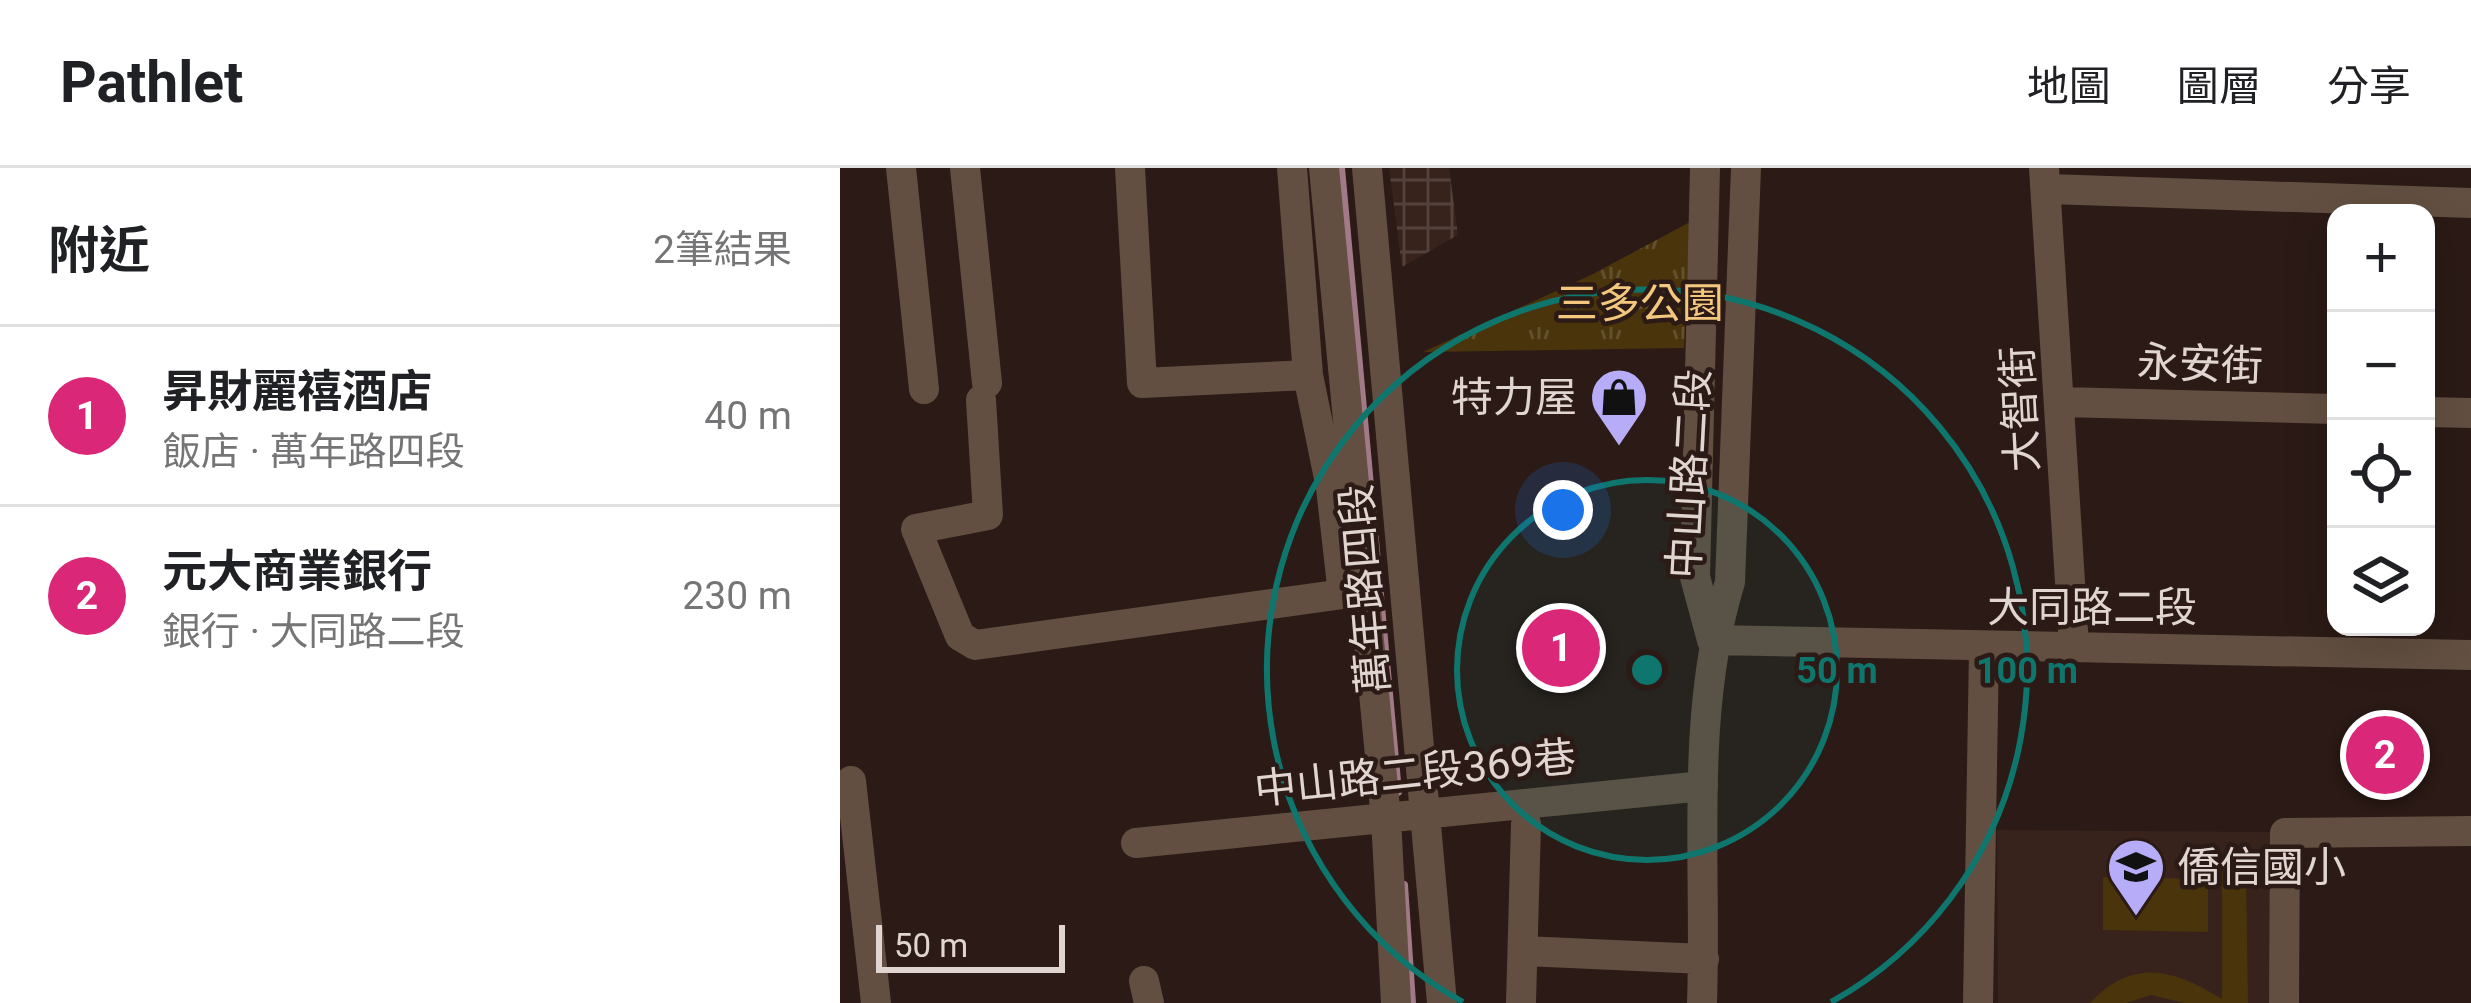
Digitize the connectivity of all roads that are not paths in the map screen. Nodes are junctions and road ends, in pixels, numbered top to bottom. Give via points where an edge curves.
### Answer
1 (901, 168) edge
2 (965, 168) edge
3 (1130, 168) edge
4 (1292, 168) edge
5 (1324, 168) edge
6 (1366, 168) edge
7 (1705, 168) edge
8 (1746, 168) edge
9 (2046, 178) edge
10 (2471, 203) edge
11 (1308, 375) junction
12 (924, 388) dead end
13 (2062, 402) junction
14 (2327, 410) edge
15 (2435, 412) edge
16 (2471, 413) edge
17 (1712, 640) junction
18 (2074, 646) junction
19 (1984, 650) junction
20 (2471, 656) edge
21 (850, 782) dead end
22 (1702, 786) junction
23 (1428, 815) junction
24 (1386, 818) junction
25 (1526, 824) dead end
26 (2471, 831) edge
27 (1136, 843) dead end
28 (1523, 951) junction
29 (1704, 959) junction
30 (876, 1003) edge
31 (1396, 1003) edge
32 (1442, 1003) edge
33 (1521, 1003) edge
34 (1702, 1003) edge
35 (1978, 1003) edge
36 (2284, 1003) edge

1 - 12 street
2 - 11 street via 988,515 916,529 960,635 975,645 1343,594
3 - 11 street via 1142,383
4 - 11 street
5 - 24 street, 萬年路四段
6 - 23 street, 萬年路四段
7 - 17 street, 中山路二段 via 1695,577
8 - 17 street, 中山路二段 via 1730,582
9 - 10 street
9 - 13 street, 大智街
13 - 14 street, 永安街
13 - 18 street, 大智街
15 - 16 street
17 - 19 street, 大同路二段
17 - 22 street, 中山路二段
18 - 19 street, 大同路二段
18 - 20 street, 大同路二段
19 - 35 street
21 - 30 street
22 - 23 street, 中山路二段369巷
22 - 29 street, 中山路二段
23 - 24 street, 中山路二段369巷
23 - 32 street, 萬年路四段
24 - 27 street, 中山路二段369巷
24 - 31 street, 萬年路四段
25 - 28 street
26 - 36 street via 2285,833
28 - 29 street
28 - 33 street
29 - 34 street, 中山路二段

